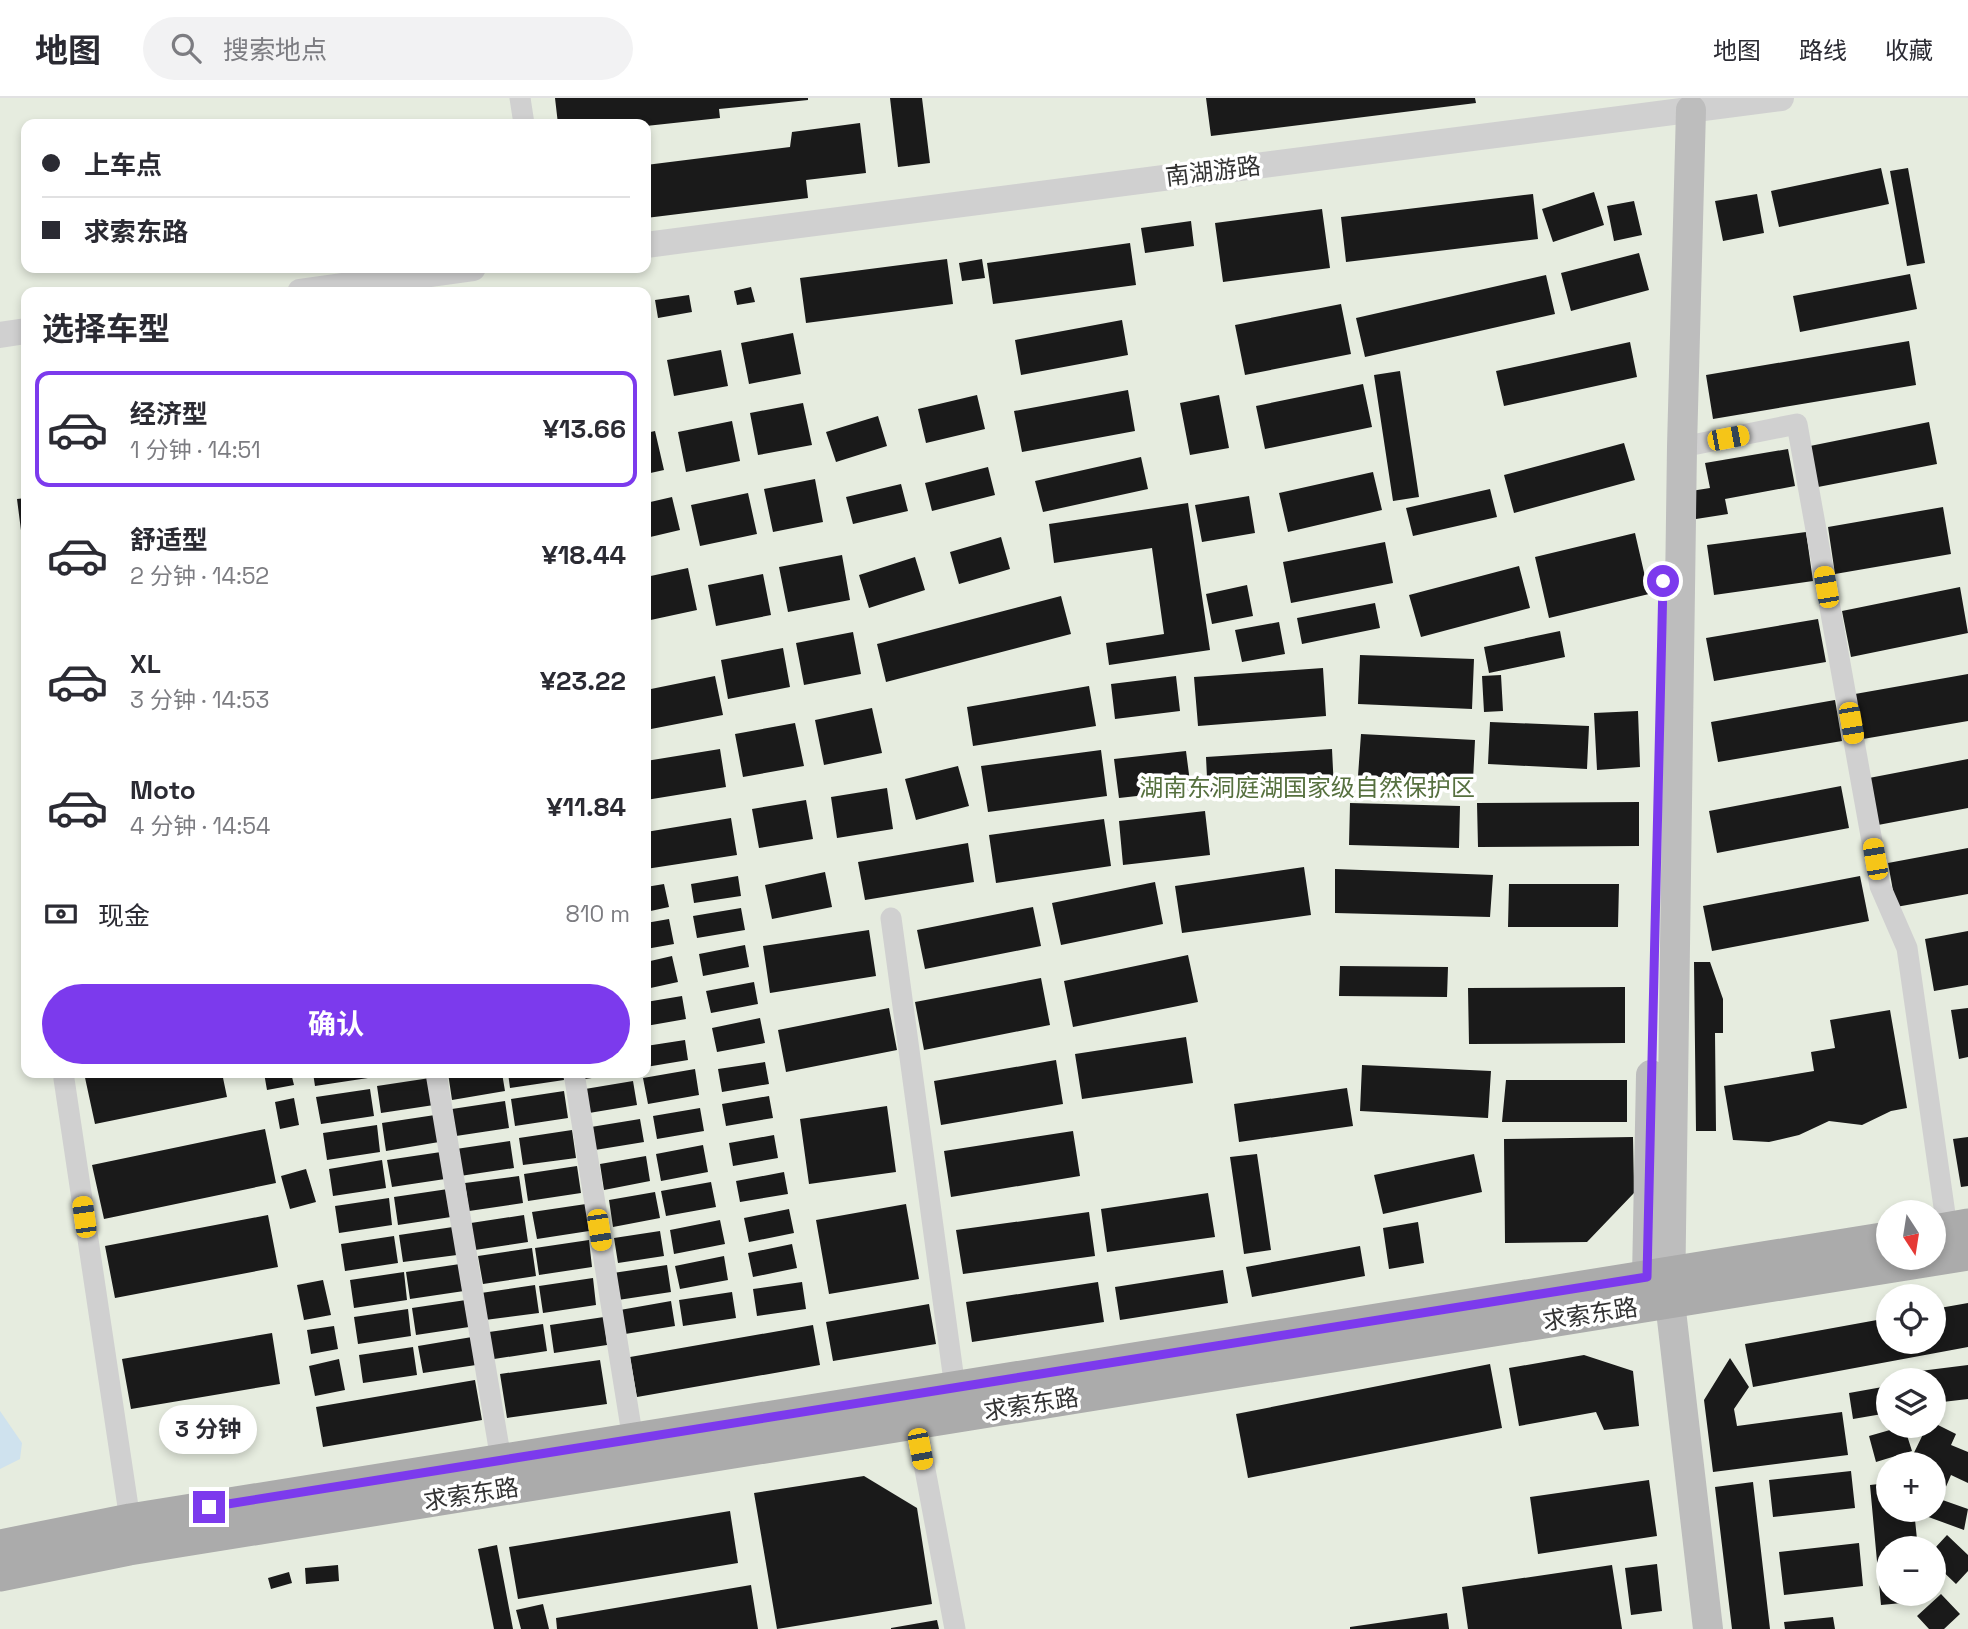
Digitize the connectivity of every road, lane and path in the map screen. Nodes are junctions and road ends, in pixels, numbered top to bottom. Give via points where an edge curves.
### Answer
1 (520, 98) edge
2 (1781, 98) edge
3 (1749, 100) edge
4 (1682, 111) junction
5 (523, 119) edge
6 (651, 244) edge
7 (437, 273) edge
8 (336, 287) edge
9 (21, 332) edge
10 (0, 335) edge
11 (1682, 447) junction
12 (891, 918) dead end
13 (437, 1078) edge
14 (575, 1078) edge
15 (64, 1079) dead end
16 (1950, 1228) edge
17 (1876, 1241) edge
18 (1968, 1254) edge
19 (1659, 1289) junction
20 (955, 1388) junction
21 (913, 1409) junction
22 (633, 1440) junction
23 (501, 1460) junction
24 (130, 1520) junction
25 (95, 1542) junction
26 (0, 1546) edge
27 (0, 1575) edge
28 (955, 1629) edge
29 (1688, 1629) edge
30 (1708, 1629) edge

1 - 5 street
2 - 3 street, 南湖游路
3 - 4 street, 南湖游路
4 - 6 street, 南湖游路
4 - 11 main road
4 - 19 main road
7 - 8 street
9 - 10 street
11 - 16 street via 1797,424 1880,886 1907,948
11 - 19 main road
12 - 20 street
13 - 23 street
14 - 22 street
15 - 24 street
17 - 19 main road, 求索东路
18 - 19 main road, 求索东路
19 - 20 main road, 求索东路
19 - 21 main road, 求索东路
19 - 29 main road
19 - 30 main road
20 - 21 main road, 求索东路
21 - 22 main road, 求索东路
21 - 25 main road, 求索东路
21 - 28 street
22 - 23 main road, 求索东路
23 - 24 main road, 求索东路
24 - 25 main road, 求索东路
25 - 26 main road
25 - 27 main road

